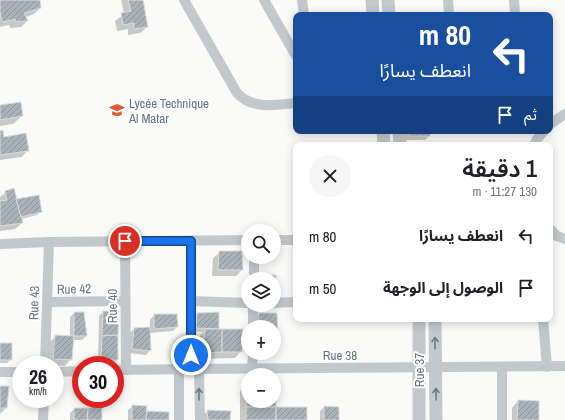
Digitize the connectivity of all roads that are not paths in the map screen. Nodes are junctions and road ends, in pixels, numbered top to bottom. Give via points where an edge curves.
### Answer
1 (184, 0) edge
2 (264, 0) edge
3 (302, 0) edge
4 (372, 0) edge
5 (388, 0) edge
6 (448, 0) edge
7 (514, 0) edge
8 (304, 12) edge
9 (373, 12) edge
10 (389, 12) edge
11 (449, 12) edge
12 (515, 12) edge
13 (293, 51) edge
14 (293, 103) edge
15 (565, 114) edge
16 (553, 122) edge
17 (553, 232) edge
18 (565, 239) edge
19 (241, 240) edge
20 (281, 240) edge
21 (293, 240) edge
22 (125, 241) junction
23 (191, 241) junction
24 (49, 242) junction
25 (0, 244) edge
26 (125, 301) junction
27 (47, 302) junction
28 (191, 302) junction
29 (293, 302) edge
30 (241, 303) edge
31 (281, 303) edge
32 (419, 322) edge
33 (435, 322) edge
34 (543, 322) edge
35 (45, 356) edge
36 (252, 360) edge
37 (565, 366) edge
38 (419, 367) junction
39 (435, 367) junction
40 (502, 367) junction
41 (547, 367) junction
42 (241, 368) edge
43 (252, 368) joint
44 (178, 369) junction
45 (195, 369) junction
46 (126, 370) joint
47 (0, 372) edge
48 (12, 372) edge
49 (44, 408) edge
50 (43, 420) edge
51 (179, 420) edge
52 (200, 420) edge
53 (419, 420) edge
54 (436, 420) edge
55 (502, 420) edge

1 - 14 street via 237,93 243,99 267,106
2 - 13 street
3 - 8 street
4 - 9 street
5 - 10 street
6 - 11 street
7 - 12 street
15 - 16 street
17 - 18 street
19 - 23 street
20 - 21 street
22 - 23 street
22 - 24 street
22 - 26 street, Rue 40
23 - 28 street
24 - 25 street
24 - 27 street, Rue 43
26 - 27 street, Rue 42
26 - 46 street, Rue 40
27 - 35 street, Rue 43
28 - 30 street
28 - 45 street
29 - 31 street
32 - 38 street, Rue 37
39 -> 33 street, Rue 37
34 - 41 street
36 - 43 street
37 - 41 street, Rue 38
38 - 39 street, Rue 38
38 - 43 street, Rue 38
38 - 53 street, Rue 37
39 - 40 street, Rue 38
54 -> 39 street, Rue 37
40 - 41 street, Rue 38
40 - 55 street
42 - 45 street, Rue 38
44 - 45 street, Rue 38
44 - 46 street, Rue 38
44 - 51 street
52 -> 45 street
47 - 48 street
49 - 50 street

